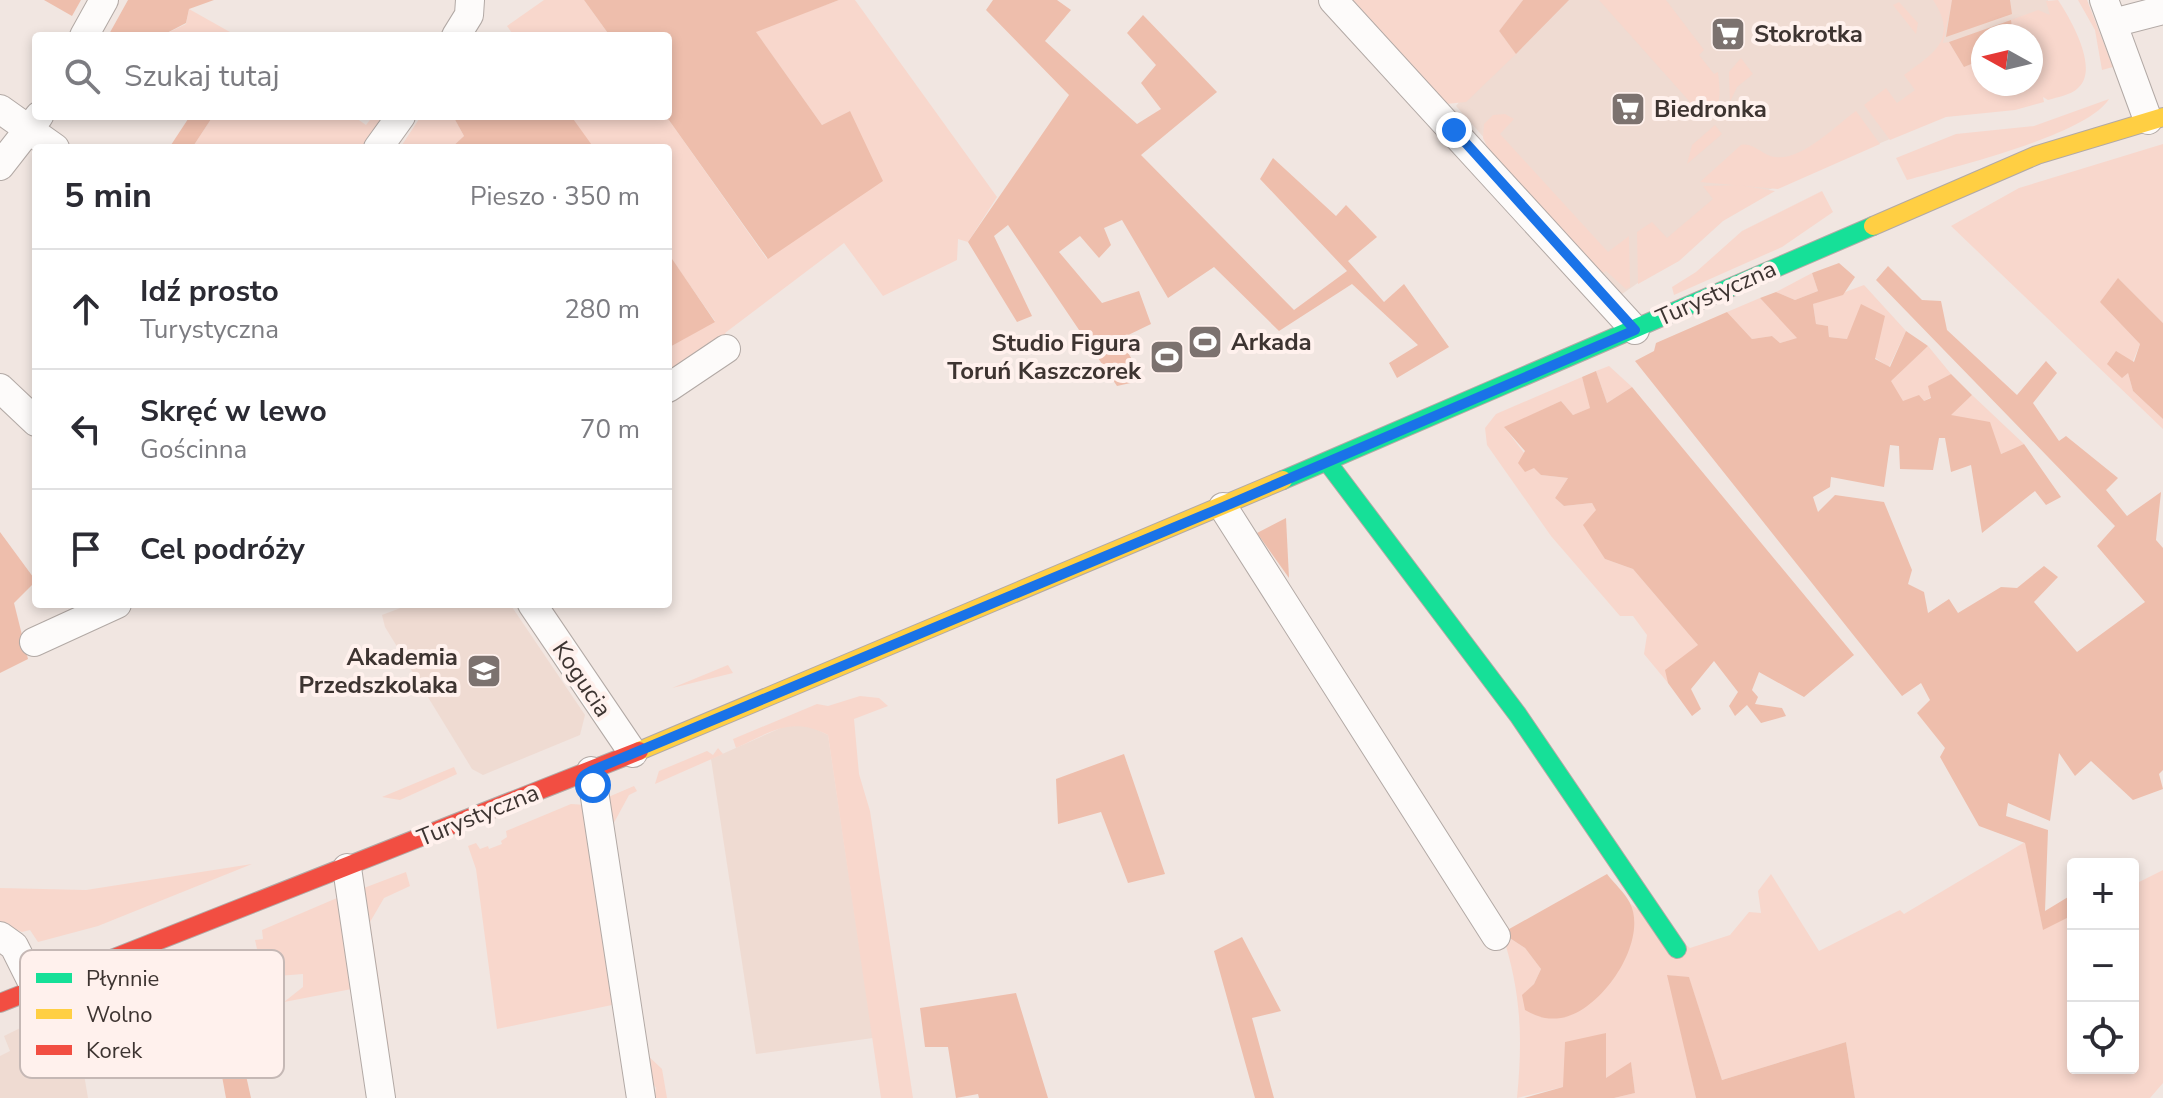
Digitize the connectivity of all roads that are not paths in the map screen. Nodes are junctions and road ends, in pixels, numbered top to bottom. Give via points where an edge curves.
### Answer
1 (104, 0) edge
2 (470, 0) edge
3 (1333, 0) edge
4 (2163, 10) edge
5 (2109, 12) edge
6 (86, 32) edge
7 (458, 32) edge
8 (0, 109) edge
9 (2156, 119) edge
10 (398, 120) edge
11 (35, 123) edge
12 (52, 144) edge
13 (381, 144) edge
14 (0, 166) edge
15 (1635, 330) junction
16 (726, 349) dead end
17 (672, 385) edge
18 (0, 388) edge
19 (32, 418) edge
20 (1328, 463) junction
21 (1223, 507) junction
22 (108, 608) edge
23 (535, 608) edge
24 (34, 642) dead end
25 (633, 753) junction
26 (591, 771) junction
27 (347, 868) junction
28 (0, 936) edge
29 (1496, 936) dead end
30 (1677, 949) dead end
31 (138, 950) edge
32 (20, 958) edge
33 (20, 996) edge
34 (0, 1003) edge
35 (381, 1098) edge
36 (641, 1098) edge

1 - 6 street
2 - 7 street via 469,15
3 - 15 street
4 - 5 street
5 - 9 street
8 - 11 street
9 - 15 main road, Turystyczna via 2037,155
10 - 13 street
11 - 12 street
11 - 14 street
15 - 20 main road, Turystyczna
16 - 17 street
18 - 19 street
20 - 21 main road, Turystyczna
20 - 30 main road via 1518,715
21 - 25 main road, Turystyczna
21 - 29 street
22 - 24 street
23 - 25 street, Kogucia
25 - 26 main road, Turystyczna
26 - 27 main road, Turystyczna
26 - 36 street
27 - 31 main road, Turystyczna
27 - 35 street
28 - 32 street
33 - 34 main road, Turystyczna

